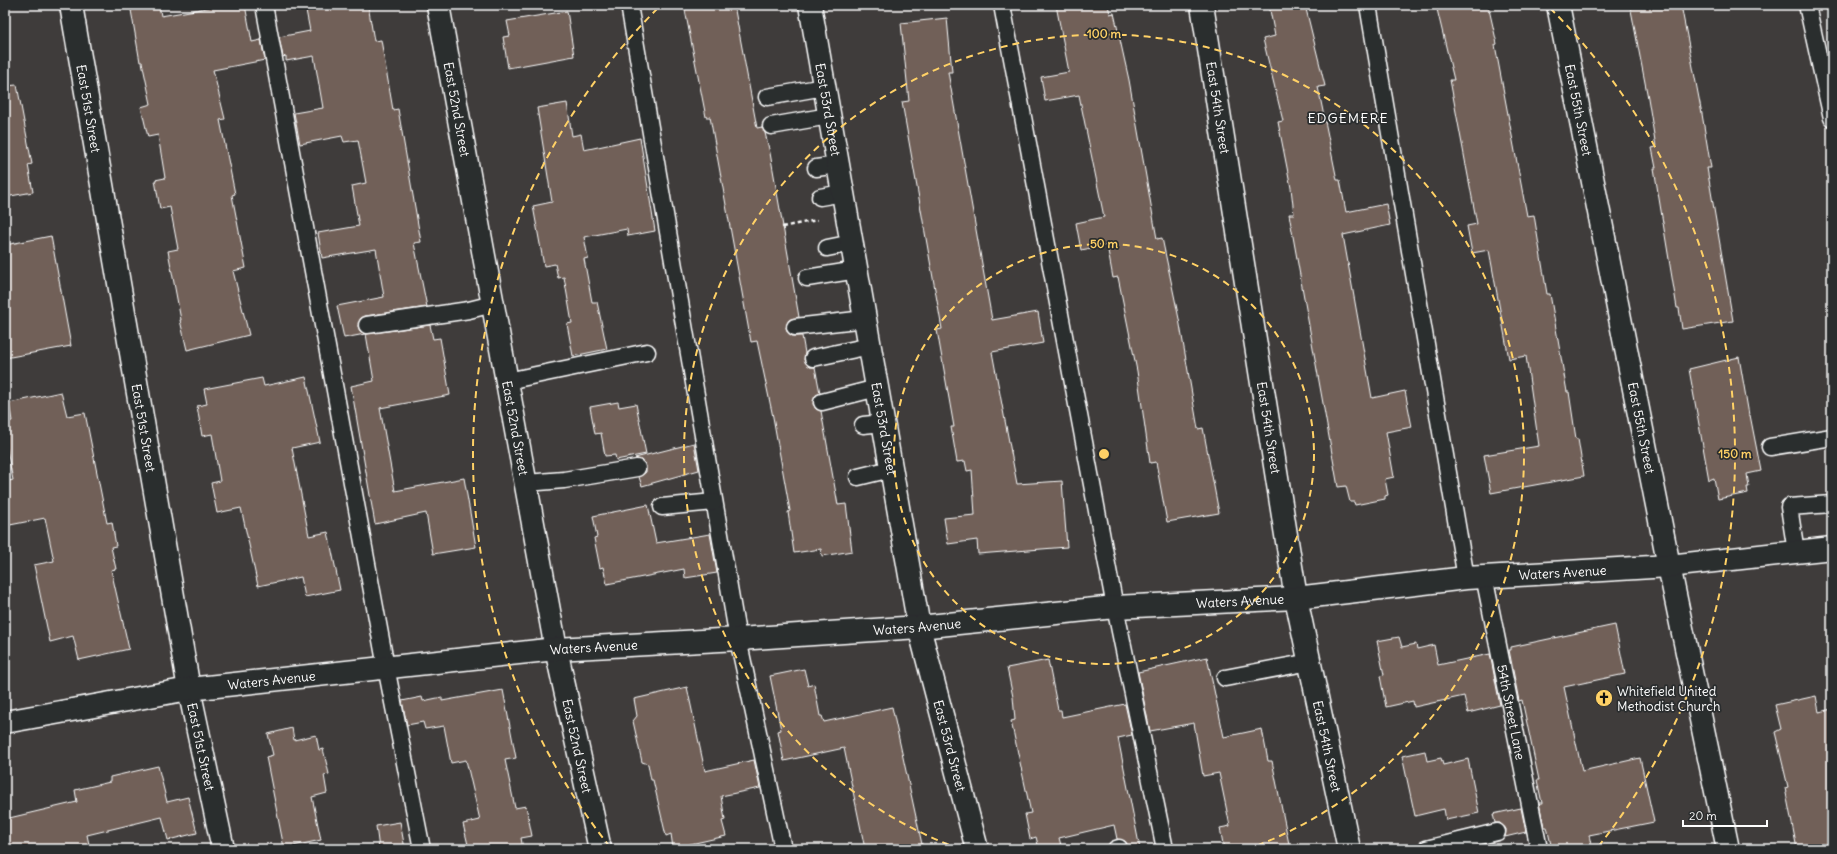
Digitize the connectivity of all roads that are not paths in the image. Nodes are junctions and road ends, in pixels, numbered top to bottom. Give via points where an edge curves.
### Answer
1 (71, 5) edge
2 (264, 5) edge
3 (438, 5) edge
4 (629, 5) edge
5 (810, 5) edge
6 (1002, 5) edge
7 (1202, 5) edge
8 (1368, 5) edge
9 (1558, 5) edge
10 (1807, 5) edge
11 (824, 88) junction
12 (767, 98) dead end
13 (829, 116) junction
14 (1832, 118) edge
15 (771, 126) dead end
16 (838, 165) junction
17 (816, 168) dead end
18 (843, 193) junction
19 (820, 197) dead end
20 (852, 243) junction
21 (827, 248) dead end
22 (856, 270) junction
23 (807, 278) dead end
24 (493, 304) junction
25 (865, 319) junction
26 (367, 325) dead end
27 (795, 327) dead end
28 (870, 346) junction
29 (647, 352) dead end
30 (813, 358) dead end
31 (507, 381) junction
32 (877, 388) junction
33 (822, 402) dead end
34 (1832, 437) edge
35 (1770, 447) dead end
36 (637, 468) dead end
37 (892, 469) junction
38 (858, 477) dead end
39 (526, 483) junction
40 (714, 502) junction
41 (1832, 504) edge
42 (662, 507) dead end
43 (1832, 548) edge
44 (1796, 552) junction
45 (1669, 566) junction
46 (1475, 577) junction
47 (1296, 598) junction
48 (1115, 607) junction
49 (919, 627) junction
50 (738, 639) junction
51 (556, 649) junction
52 (1310, 662) junction
53 (386, 667) junction
54 (1225, 678) dead end
55 (189, 688) junction
56 (5, 722) edge
57 (1496, 832) dead end
58 (223, 849) edge
59 (422, 849) edge
60 (600, 849) edge
61 (782, 849) edge
62 (977, 849) edge
63 (1164, 849) edge
64 (1349, 849) edge
65 (1426, 849) edge
66 (1539, 849) edge
67 (1728, 849) edge

1 - 55 street, East 51st Street
2 - 53 lane
3 - 24 street, East 52nd Street
4 - 40 lane
5 - 11 street, East 53rd Street
6 - 48 lane
7 - 47 street, East 54th Street
8 - 46 lane, 54th Street Lane
9 - 45 street, East 55th Street
10 - 14 lane
11 - 12 lane
11 - 13 street, East 53rd Street
13 - 15 lane
13 - 16 street, East 53rd Street
16 - 17 lane
16 - 18 street, East 53rd Street
18 - 19 lane
18 - 20 street, East 53rd Street
20 - 21 lane
20 - 22 street, East 53rd Street
22 - 23 lane
22 - 25 street, East 53rd Street
24 - 26 lane
24 - 31 street, East 52nd Street
25 - 27 lane
25 - 28 street, East 53rd Street
28 - 30 lane
28 - 32 street, East 53rd Street
29 - 31 lane
31 - 39 street, East 52nd Street
32 - 33 lane
32 - 37 street, East 53rd Street via 873,424
34 - 35 lane
36 - 39 lane via 564,480
37 - 38 lane
37 - 49 street, East 53rd Street
39 - 51 street, East 52nd Street
40 - 42 lane
40 - 50 lane
41 - 44 lane via 1789,506
43 - 44 street, Waters Avenue
44 - 45 street, Waters Avenue
45 - 46 street, Waters Avenue
45 - 67 street, East 55th Street
46 - 47 street, Waters Avenue
46 - 66 lane, 54th Street Lane
47 - 48 street, Waters Avenue
47 - 52 street, East 54th Street
48 - 49 street, Waters Avenue
48 - 63 lane
49 - 50 street, Waters Avenue
49 - 62 street, East 53rd Street
50 - 51 street, Waters Avenue
50 - 61 lane
51 - 53 street, Waters Avenue
51 - 60 street, East 52nd Street
52 - 54 lane
52 - 64 street, East 54th Street
53 - 55 street, Waters Avenue
53 - 59 lane
55 - 56 street, Waters Avenue
55 - 58 street, East 51st Street
57 - 65 lane

